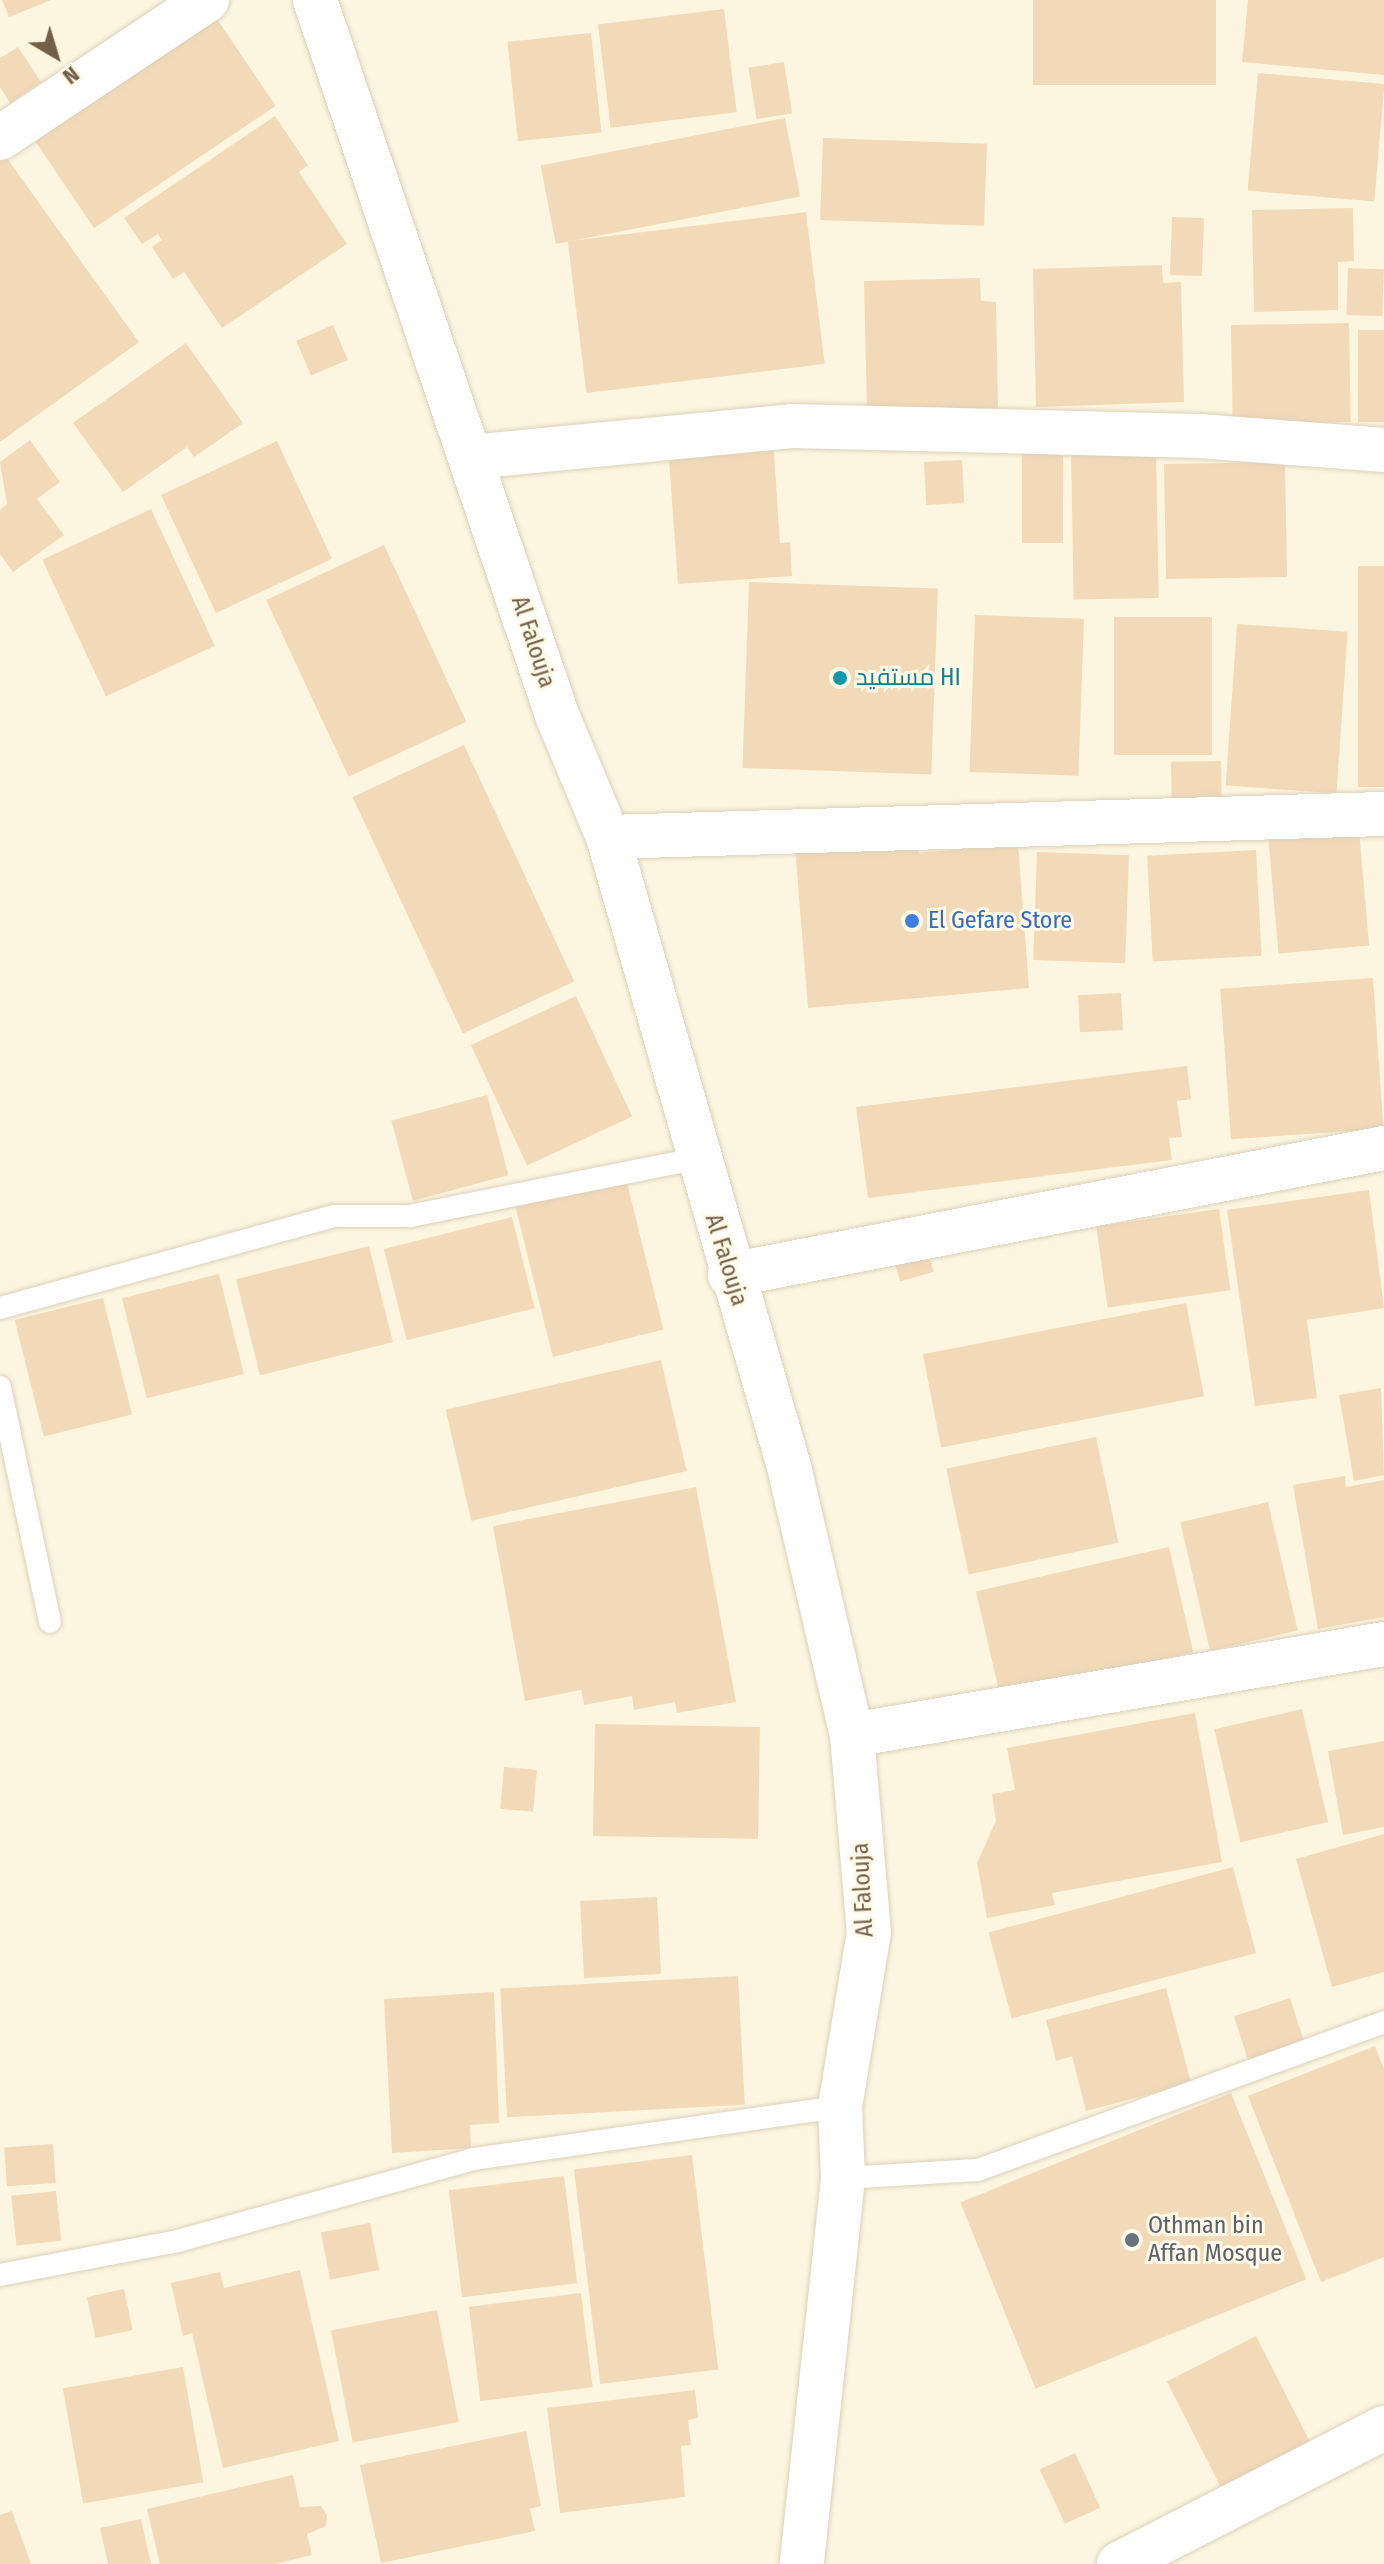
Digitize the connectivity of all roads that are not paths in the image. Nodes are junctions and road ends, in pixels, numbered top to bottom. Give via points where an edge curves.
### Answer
1 (207, 0) edge
2 (315, 0) edge
3 (0, 138) edge
4 (1384, 450) edge
5 (471, 457) junction
6 (1384, 814) edge
7 (608, 837) junction
8 (1384, 1148) edge
9 (695, 1159) junction
10 (730, 1275) junction
11 (0, 1308) edge
12 (0, 1387) edge
13 (50, 1622) dead end
14 (1384, 1644) edge
15 (852, 1735) junction
16 (1384, 2022) edge
17 (840, 2107) junction
18 (843, 2178) junction
19 (0, 2275) edge
20 (1384, 2428) edge
21 (802, 2564) edge
22 (1119, 2564) edge

1 - 3 street
2 - 5 street, Al Falouja
4 - 5 street via 1199,436 792,426
5 - 7 street, Al Falouja via 557,715
6 - 7 street
7 - 9 street, Al Falouja
8 - 10 street
9 - 10 street, Al Falouja
9 - 11 lane via 410,1216 334,1216
10 - 15 street, Al Falouja via 789,1467
12 - 13 lane
14 - 15 street
15 - 17 street, Al Falouja via 869,1932
16 - 18 lane via 978,2170
17 - 18 street, Al Falouja
17 - 19 lane via 473,2159 178,2241
18 - 21 street, Al Falouja
20 - 22 street

